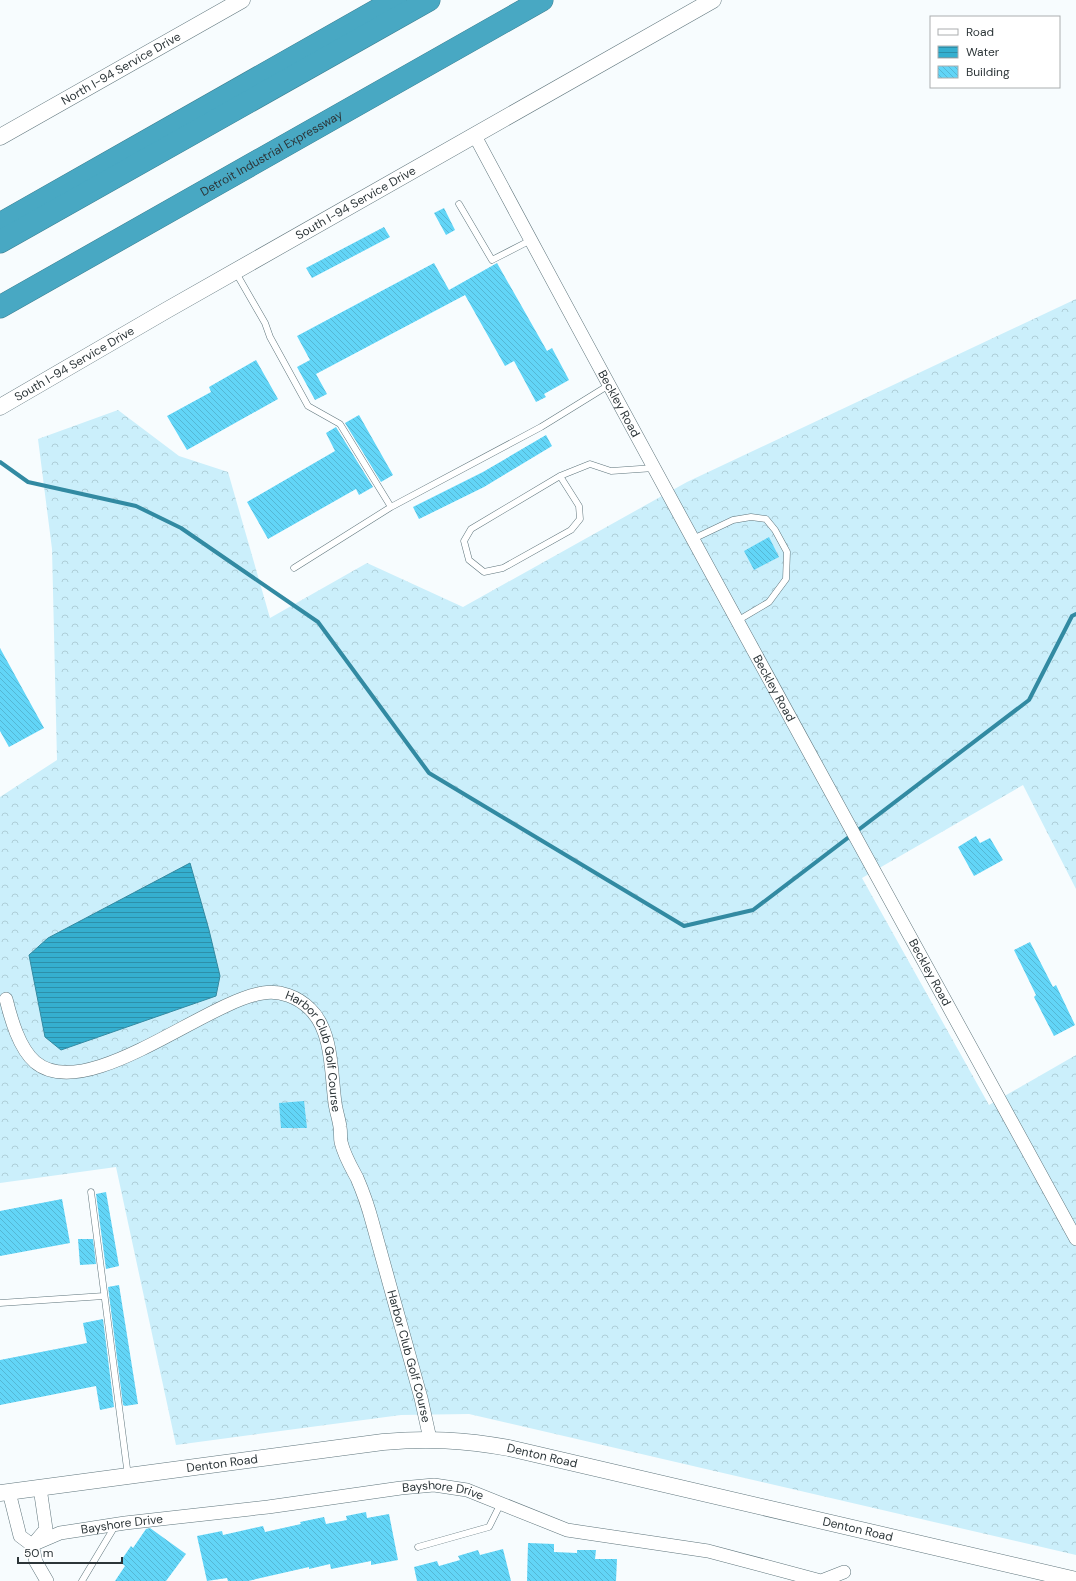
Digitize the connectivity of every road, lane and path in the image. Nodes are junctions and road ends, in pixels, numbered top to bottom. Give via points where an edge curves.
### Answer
1 (242, 0) edge
2 (395, 0) edge
3 (429, 0) edge
4 (542, 0) edge
5 (713, 0) edge
6 (475, 136) junction
7 (0, 137) edge
8 (459, 204) dead end
9 (0, 224) edge
10 (531, 240) junction
11 (0, 242) edge
12 (235, 271) junction
13 (0, 306) edge
14 (609, 385) junction
15 (0, 407) edge
16 (654, 468) junction
17 (560, 476) junction
18 (391, 507) junction
19 (692, 539) junction
20 (294, 568) dead end
21 (737, 622) junction
22 (6, 1000) dead end
23 (91, 1192) dead end
24 (1076, 1239) edge
25 (104, 1296) junction
26 (0, 1303) edge
27 (430, 1439) junction
28 (128, 1476) junction
29 (40, 1488) junction
30 (5, 1492) edge
31 (501, 1503) junction
32 (116, 1525) junction
33 (32, 1545) junction
34 (418, 1547) dead end
35 (844, 1572) dead end
36 (1076, 1580) edge
37 (47, 1581) edge
38 (82, 1581) edge

1 - 7 street, North I-94 Service Drive
2 - 9 highway
3 - 11 highway
4 - 13 highway, Detroit Industrial Expressway
5 - 6 street, South I-94 Service Drive
6 - 10 street, Beckley Road
6 - 12 street, South I-94 Service Drive
8 - 10 lane via 492,260
10 - 14 street, Beckley Road
12 - 15 street, South I-94 Service Drive
12 - 18 lane via 308,406 340,424
14 - 16 street, Beckley Road
14 - 18 lane via 541,427
16 - 17 lane via 610,471 590,464
16 - 19 street, Beckley Road
17 - 17 lane via 471,530 464,541 469,560 484,572 503,568 571,530 580,519 579,506
18 - 20 lane
19 - 21 street, Beckley Road
19 - 21 lane via 733,520 751,517 766,519 787,552 786,579 769,602
21 - 24 street, Beckley Road
22 - 27 street, Harbor Club Golf Course via 26,1052 43,1068 59,1073 103,1066 226,1006 263,993 276,992 287,995 300,1000 311,1010 320,1023 327,1041 341,1143 372,1221
23 - 25 lane
25 - 26 lane
25 - 28 lane
27 - 28 street, Denton Road via 383,1442
27 - 36 street, Denton Road via 476,1442 509,1448
28 - 29 street, Denton Road
29 - 30 street, Denton Road
29 - 33 street via 46,1529
30 - 33 street via 20,1536
31 - 32 street, Bayshore Drive via 467,1490 434,1485
31 - 34 lane via 489,1527
31 - 35 street, Bayshore Drive via 566,1530 708,1551 821,1581
32 - 33 street, Bayshore Drive via 60,1533
32 - 38 lane
33 - 37 street via 36,1562

